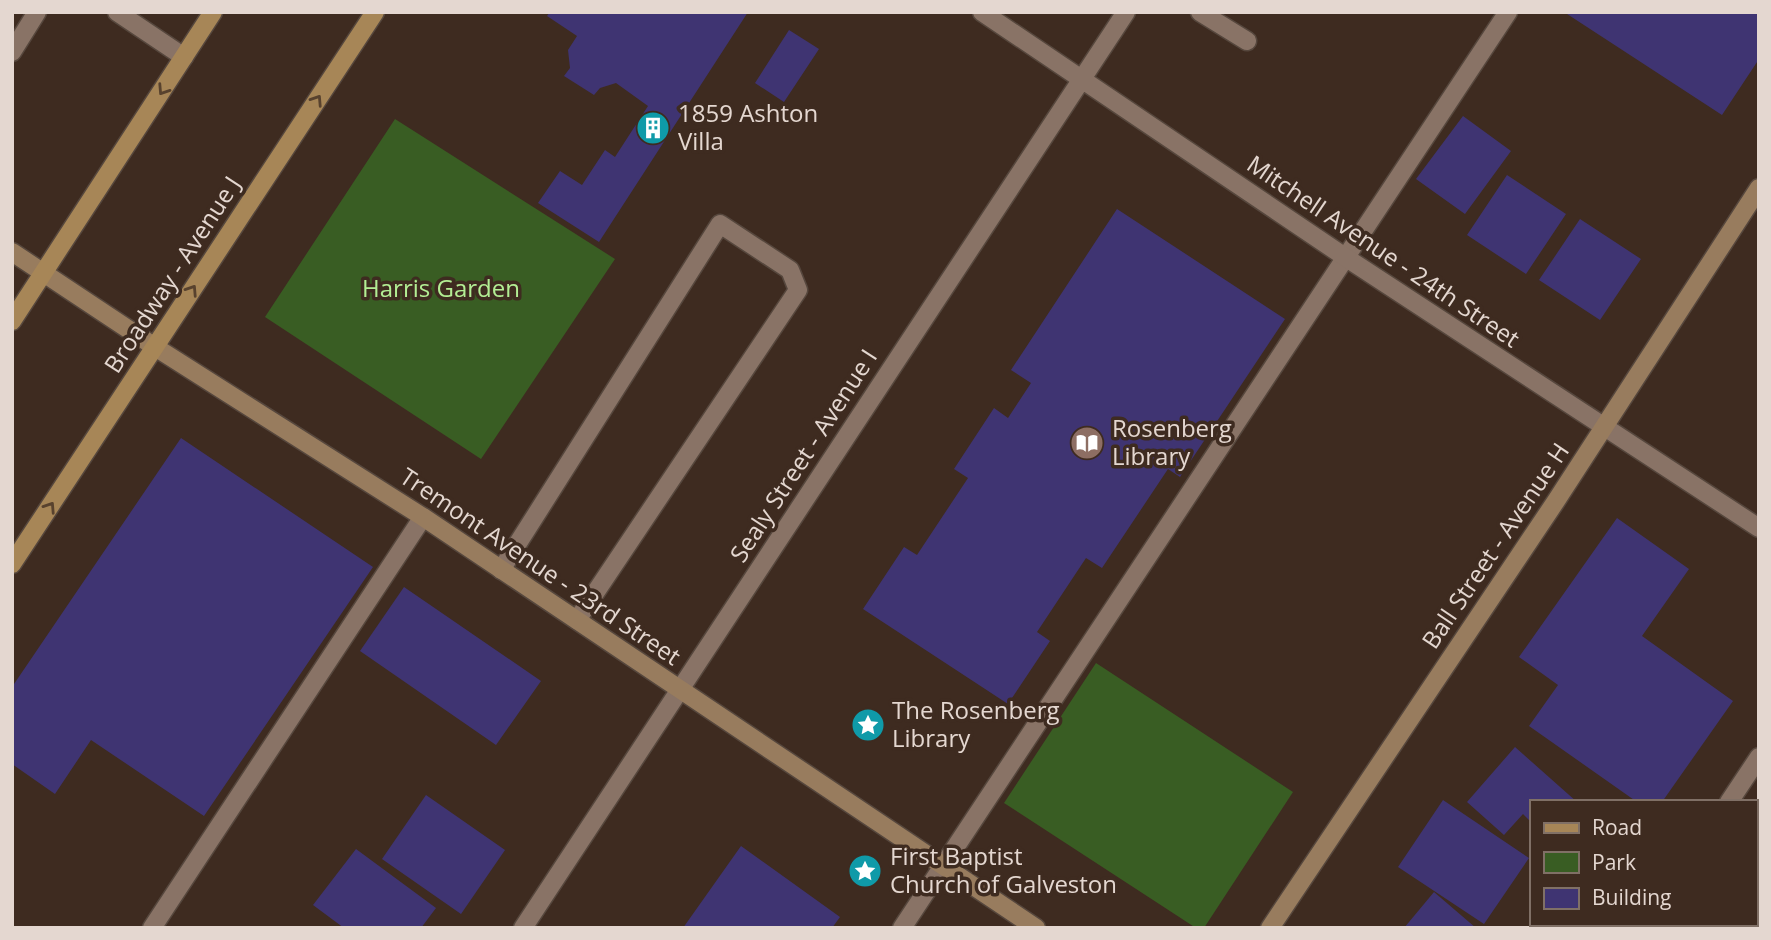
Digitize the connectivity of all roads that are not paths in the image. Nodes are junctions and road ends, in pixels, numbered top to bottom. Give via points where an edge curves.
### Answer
1 (37, 12) edge
2 (117, 12) edge
3 (213, 12) edge
4 (375, 12) edge
5 (982, 12) edge
6 (1126, 12) edge
7 (1200, 12) edge
8 (1508, 12) edge
9 (1247, 41) dead end
10 (12, 52) edge
11 (184, 57) junction
12 (1082, 78) junction
13 (1759, 188) edge
14 (12, 252) edge
15 (1345, 257) junction
16 (43, 274) junction
17 (12, 321) edge
18 (155, 347) junction
19 (1603, 428) junction
20 (422, 517) junction
21 (1759, 528) edge
22 (12, 564) edge
23 (501, 570) junction
24 (577, 620) junction
25 (679, 690) junction
26 (1759, 757) edge
27 (1730, 800) edge
28 (943, 866) junction
29 (152, 928) edge
30 (523, 928) edge
31 (902, 928) edge
32 (1036, 928) edge
33 (1270, 928) edge

1 - 10 street
2 - 11 street
3 - 11 main road
18 -> 4 main road, Broadway - Avenue J
5 - 12 street, Mitchell Avenue - 24th Street
6 - 12 street, Sealy Street - Avenue I
7 - 9 street
8 - 15 street
11 -> 16 main road
12 - 15 street, Mitchell Avenue - 24th Street
12 - 25 street, Sealy Street - Avenue I
13 - 19 street, Ball Street - Avenue H
14 - 16 street, Tremont Avenue - 23rd Street
15 - 19 street, Mitchell Avenue - 24th Street
15 - 28 street
16 - 17 main road
16 - 18 street, Tremont Avenue - 23rd Street
18 - 20 street, Tremont Avenue - 23rd Street
22 -> 18 main road, Broadway - Avenue J
19 - 21 street, Mitchell Avenue - 24th Street
19 - 33 street, Ball Street - Avenue H
20 - 23 street, Tremont Avenue - 23rd Street
20 - 29 street
23 - 24 street, Tremont Avenue - 23rd Street
23 - 24 street via 720,224 790,271 798,290
24 - 25 street, Tremont Avenue - 23rd Street
25 - 28 street, Tremont Avenue - 23rd Street
25 - 30 street, Sealy Street - Avenue I
26 - 27 street
28 - 31 street
28 - 32 street, Tremont Avenue - 23rd Street

